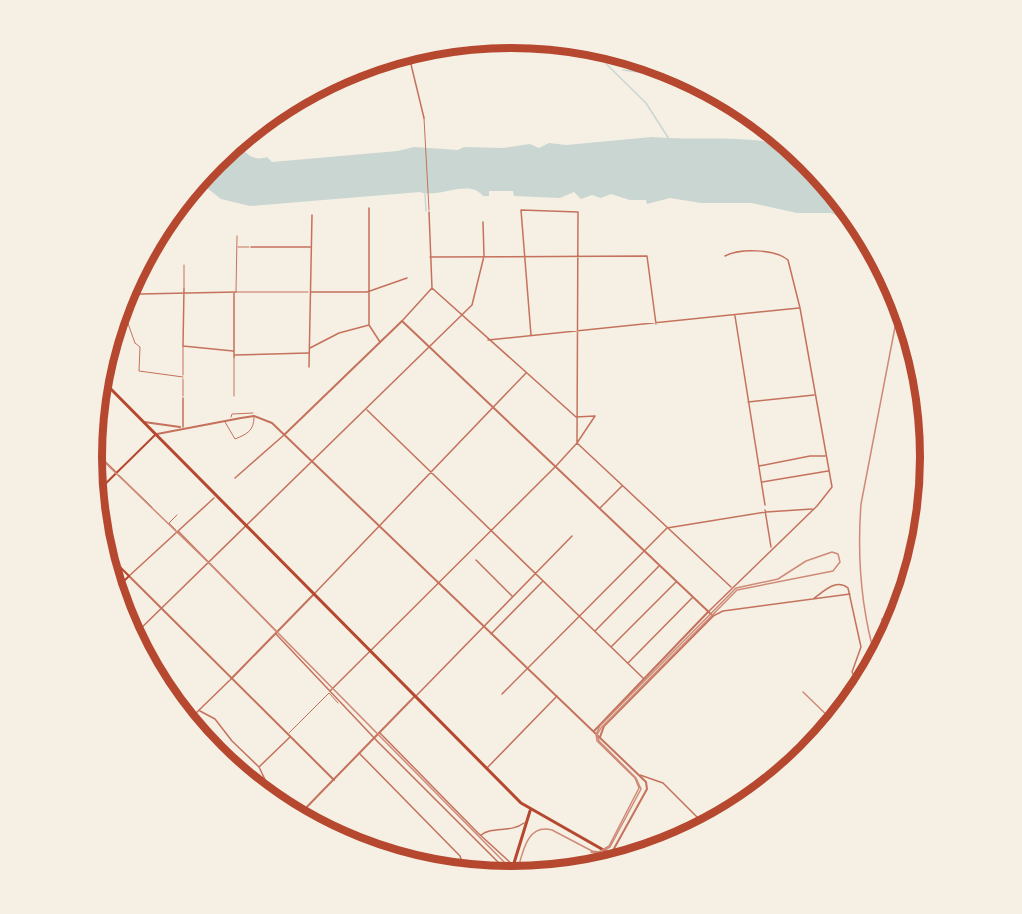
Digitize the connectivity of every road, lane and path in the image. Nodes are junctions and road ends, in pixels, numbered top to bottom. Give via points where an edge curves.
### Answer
1 (410, 61) edge
2 (424, 118) joint
3 (369, 208) dead end
4 (429, 212) joint
5 (312, 215) dead end
6 (483, 222) dead end
7 (237, 237) dead end
8 (237, 247) junction
9 (251, 247) joint
10 (311, 247) junction
11 (578, 255) junction
12 (484, 256) junction
13 (725, 256) dead end
14 (430, 257) junction
15 (524, 257) junction
16 (184, 265) dead end
17 (407, 278) dead end
18 (184, 288) joint
19 (432, 288) junction
20 (369, 291) junction
21 (184, 292) junction
22 (235, 292) junction
23 (310, 292) junction
24 (134, 297) edge
25 (800, 308) junction
26 (462, 315) junction
27 (735, 316) junction
28 (126, 319) edge
29 (402, 321) junction
30 (656, 324) junction
31 (369, 325) junction
32 (577, 331) junction
33 (531, 335) junction
34 (488, 340) junction
35 (381, 342) junction
36 (183, 346) junction
37 (309, 348) junction
38 (431, 348) junction
39 (234, 351) junction
40 (309, 353) junction
41 (234, 357) junction
42 (309, 367) dead end
43 (526, 373) junction
44 (183, 377) junction
45 (108, 386) edge
46 (815, 395) junction
47 (234, 396) dead end
48 (183, 398) joint
49 (748, 402) junction
50 (494, 408) junction
51 (367, 410) junction
52 (254, 416) junction
53 (576, 417) junction
54 (224, 421) junction
55 (144, 422) junction
56 (183, 427) junction
57 (157, 434) junction
58 (284, 435) junction
59 (577, 443) junction
60 (826, 456) junction
61 (102, 459) edge
62 (313, 463) junction
63 (556, 466) junction
64 (758, 466) junction
65 (829, 470) junction
66 (117, 473) junction
67 (431, 473) junction
68 (235, 478) dead end
69 (761, 482) junction
70 (103, 486) edge
71 (622, 486) junction
72 (214, 498) dead end
73 (765, 505) dead end
74 (152, 507) dead end
75 (600, 508) junction
76 (813, 509) junction
77 (766, 511) junction
78 (177, 515) dead end
79 (248, 526) junction
80 (380, 526) junction
81 (667, 528) junction
82 (178, 531) junction
83 (491, 531) junction
84 (572, 536) dead end
85 (771, 548) junction
86 (644, 550) junction
87 (476, 560) dead end
88 (210, 562) junction
89 (116, 563) edge
90 (660, 565) junction
91 (536, 574) junction
92 (129, 576) junction
93 (543, 582) junction
94 (676, 582) junction
95 (122, 583) edge
96 (438, 583) junction
97 (732, 588) junction
98 (314, 594) junction
99 (850, 594) junction
100 (513, 597) junction
101 (693, 597) junction
102 (813, 599) junction
103 (162, 610) junction
104 (708, 612) junction
105 (713, 616) junction
106 (579, 617) junction
107 (882, 619) dead end
108 (884, 624) edge
109 (483, 626) junction
110 (140, 630) edge
111 (594, 632) junction
112 (276, 633) junction
113 (491, 634) junction
114 (611, 647) junction
115 (370, 652) junction
116 (627, 663) junction
117 (528, 668) junction
118 (855, 678) edge
119 (231, 679) junction
120 (644, 679) junction
121 (330, 691) junction
122 (502, 694) dead end
123 (415, 696) junction
124 (558, 696) junction
125 (339, 703) dead end
126 (200, 711) junction
127 (194, 715) edge
128 (593, 731) junction
129 (380, 733) junction
130 (289, 736) junction
131 (600, 737) junction
132 (375, 738) junction
133 (359, 753) junction
134 (259, 767) junction
135 (486, 769) junction
136 (639, 775) junction
137 (334, 780) junction
138 (268, 785) edge
139 (304, 810) edge
140 (530, 811) junction
141 (700, 820) edge
142 (527, 821) junction
143 (480, 835) junction
144 (611, 854) joint
145 (461, 863) edge
146 (513, 865) joint
147 (501, 866) edge

1 - 2 street
2 - 4 street
3 - 20 street
4 - 14 street
5 - 10 street
6 - 12 street
7 - 8 street
8 - 9 street
8 - 22 street
9 - 10 street
10 - 23 street
11 - 15 street
11 - 15 street via 578,212 521,210
11 - 30 street via 647,256
11 - 32 street
12 - 14 street
12 - 15 street
12 - 26 street via 472,305
13 - 25 street via 747,251 786,258
14 - 19 street
15 - 33 street
16 - 18 street
17 - 20 street
18 - 21 street
19 - 26 street
19 - 29 street
20 - 23 street
20 - 31 street
21 - 22 street
21 - 24 street
21 - 36 street
22 - 23 street
22 - 39 street
23 - 37 street
25 - 27 street
25 - 46 street
26 - 34 street
26 - 38 street
27 - 30 street
27 - 49 street
28 - 44 street via 140,347 139,371
29 - 35 street
29 - 38 street
30 - 32 street
31 - 35 street
31 - 37 street via 339,333
32 - 33 street
32 - 53 street
33 - 34 street
34 - 43 street
35 - 58 street
36 - 39 street
36 - 44 street
37 - 40 street
38 - 50 street
38 - 51 street
39 - 41 street
40 - 41 street
40 - 42 street
41 - 47 street
43 - 50 street
43 - 53 street
44 - 48 street
45 - 55 main road
46 - 49 street
46 - 60 street
48 - 56 street
49 - 64 street
50 - 63 street
50 - 67 street
51 - 62 street
51 - 67 street
52 - 54 street
52 - 54 street via 250,432 235,439
52 - 58 street via 264,418
53 - 59 street
53 - 59 street via 596,416
54 - 56 street
55 - 56 street
55 - 57 main road
56 - 57 street
57 - 66 main road
57 - 79 main road
58 - 62 street
58 - 68 street
59 - 63 street
59 - 71 street
60 - 64 street
60 - 65 street
61 - 66 street
62 - 79 street
62 - 80 street
63 - 75 street
63 - 83 street
64 - 69 street
65 - 69 street
65 - 76 street via 832,487
66 - 70 main road
66 - 74 street
67 - 80 street
67 - 83 street
69 - 73 street
71 - 75 street
71 - 81 street
72 - 82 street
75 - 86 street
76 - 77 street
76 - 85 street
77 - 81 street
77 - 85 street
78 - 82 street via 169,523
79 - 88 street
79 - 98 main road
80 - 96 street
80 - 98 street
81 - 86 street
81 - 97 street
82 - 88 street
82 - 92 street
83 - 91 street
83 - 96 street
84 - 91 street
85 - 97 street
86 - 90 street
86 - 106 street
87 - 100 street
88 - 103 street
88 - 112 street
89 - 92 main road
90 - 94 street
90 - 111 street
91 - 93 street
91 - 100 street
92 - 95 main road
92 - 103 street
93 - 106 street
93 - 113 street
94 - 101 street
94 - 114 street
96 - 109 street
96 - 115 street
97 - 104 street
98 - 112 street
98 - 115 main road
99 - 102 street
99 - 102 street via 842,584 827,588
99 - 118 street via 861,647 852,672
100 - 109 street
101 - 104 street
101 - 116 street
102 - 105 street via 723,611
103 - 110 street
103 - 119 street
104 - 105 street
104 - 120 street
105 - 131 street via 604,726
106 - 111 street
106 - 117 street
107 - 108 street
109 - 113 street
109 - 123 street
111 - 114 street
112 - 119 street
112 - 121 street
113 - 117 street
114 - 116 street
115 - 121 street
115 - 123 main road
116 - 120 street
117 - 122 street
117 - 124 street
119 - 126 street
119 - 130 street
120 - 128 street
121 - 132 street
123 - 129 street
123 - 135 main road
124 - 128 street
124 - 135 street
125 - 130 street via 329,693
126 - 127 street
126 - 134 street via 215,719
128 - 131 street
129 - 132 street
129 - 143 street
130 - 134 street
130 - 137 street
131 - 136 street
132 - 133 street
132 - 147 street
133 - 137 street
133 - 145 street via 460,856
134 - 138 street
135 - 140 main road
136 - 141 street via 663,783
136 - 144 street via 647,789
137 - 139 street
140 - 142 main road
140 - 144 main road
142 - 143 street via 519,827
142 - 146 main road
143 - 146 street

